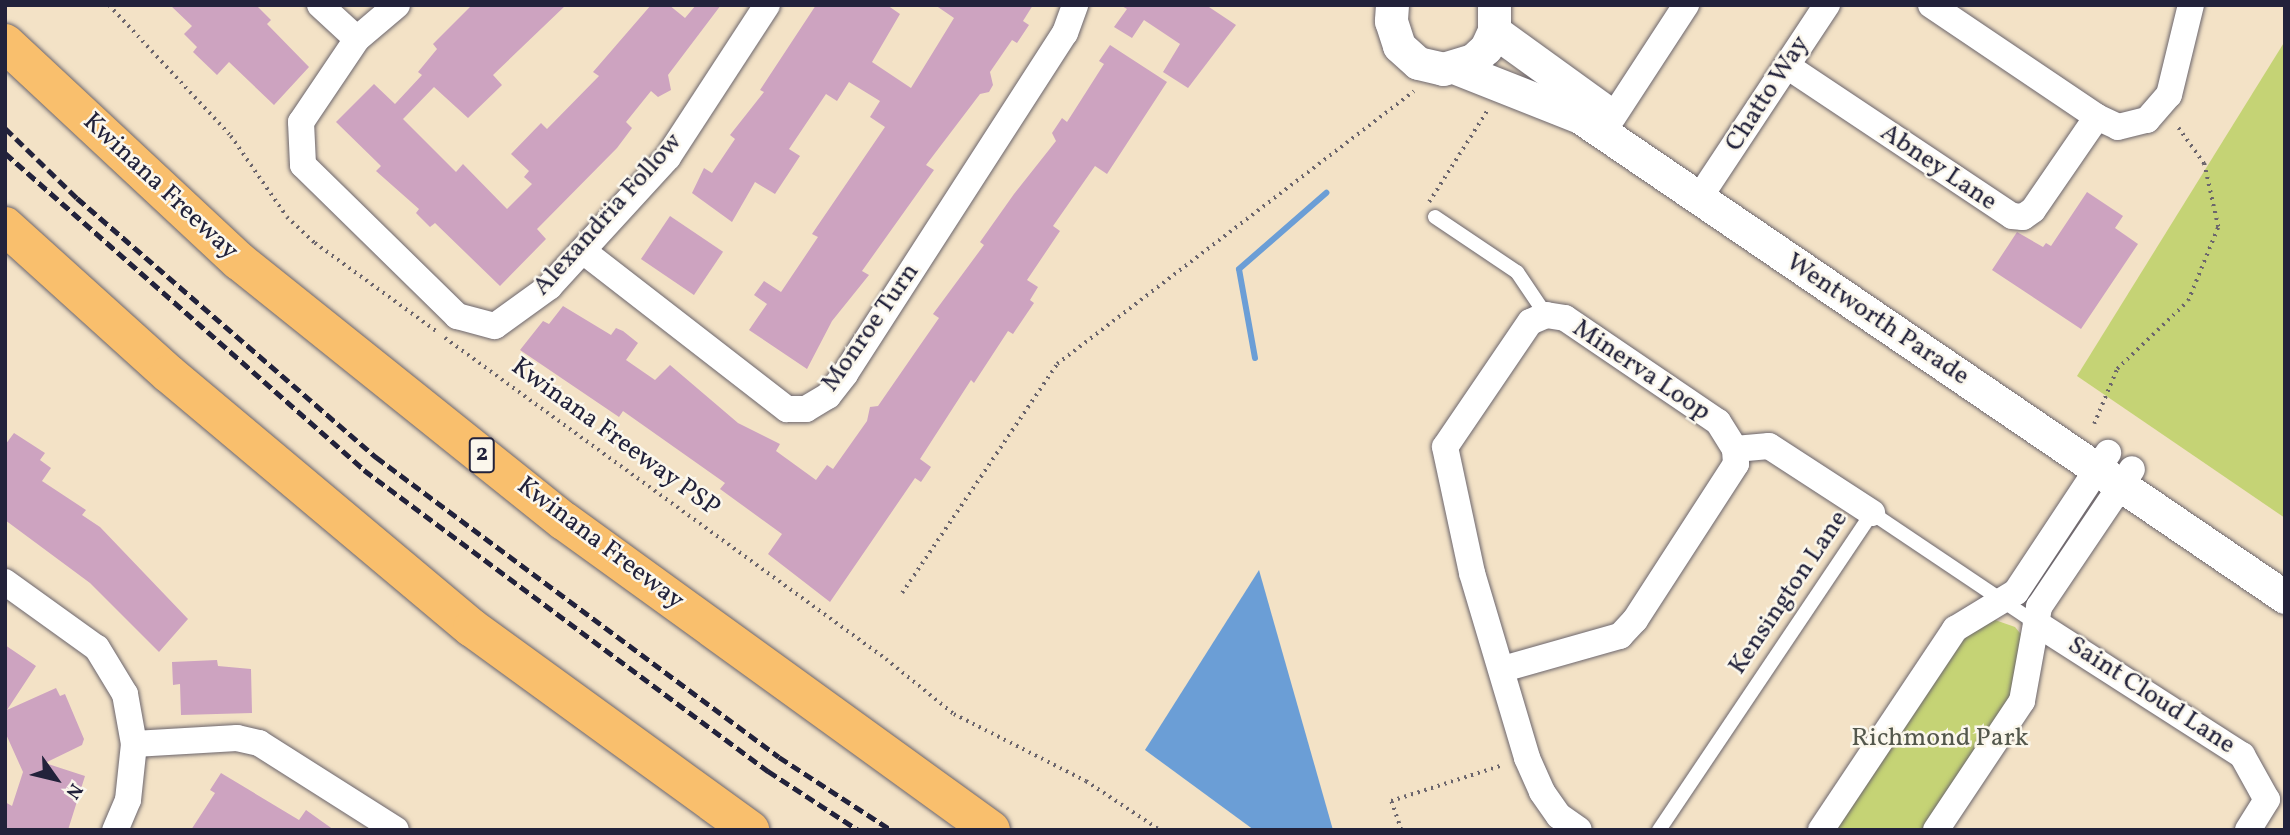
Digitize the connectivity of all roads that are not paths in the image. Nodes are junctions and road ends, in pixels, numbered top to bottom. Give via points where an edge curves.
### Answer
1 (320, 5) edge
2 (397, 5) edge
3 (767, 5) edge
4 (1075, 5) edge
5 (1392, 5) edge
6 (1686, 5) edge
7 (1827, 5) edge
8 (1931, 5) edge
9 (2191, 5) edge
10 (1496, 14) edge
11 (357, 39) junction
12 (5, 43) edge
13 (1787, 66) junction
14 (1456, 68) junction
15 (1613, 117) junction
16 (2097, 117) junction
17 (1709, 183) junction
18 (1435, 217) road end
19 (5, 226) edge
20 (583, 251) junction
21 (1546, 315) junction
22 (1735, 449) junction
23 (2110, 460) junction
24 (1872, 513) junction
25 (2285, 571) edge
26 (5, 582) edge
27 (2285, 597) edge
28 (2004, 600) junction
29 (2036, 623) junction
30 (1503, 669) junction
31 (134, 744) junction
32 (2276, 801) edge
33 (115, 830) edge
34 (396, 830) edge
35 (750, 830) edge
36 (991, 830) edge
37 (1579, 830) edge
38 (1659, 830) edge
39 (1821, 830) edge
40 (1936, 830) edge
41 (2248, 830) edge

1 - 11 street
2 - 11 street
3 - 20 street, Alexandria Follow via 668,157
4 - 20 street, Monroe Turn via 1065,33 845,374 828,396 806,409 787,409
5 - 14 street, Wentworth Parade via 1393,34 1408,55 1430,68
6 - 15 street
7 - 13 street, Chatto Way
8 - 16 street
9 - 16 street via 2169,95 2159,110 2147,120 2119,127
10 - 14 street, Wentworth Parade via 1479,54
10 - 15 street, Wentworth Parade
11 - 20 street, Alexandria Follow via 301,122 303,165 457,316 495,326 550,287
12 - 36 highway, Kwinana Freeway / 2 via 239,261 564,521
13 - 16 street, Abney Lane via 2012,216 2023,217 2033,210
13 - 17 street, Chatto Way
14 - 23 street, Wentworth Parade via 1580,117
15 - 17 street, Wentworth Parade
17 - 23 street, Wentworth Parade
18 - 21 lane via 1517,272
19 - 35 highway via 169,374 472,628
21 - 22 street, Minerva Loop via 1564,318 1717,422
21 - 30 street, Minerva Loop via 1530,322 1445,447 1472,573
22 - 24 street via 1769,446
22 - 30 street via 1736,464 1728,480 1620,636
23 - 25 street, Wentworth Parade
23 - 27 street, Wentworth Parade
23 - 28 street via 2016,592
23 - 29 street via 2039,607
24 - 28 lane, Kensington Lane
24 - 38 lane, Kensington Lane
26 - 31 street via 97,648 125,694
28 - 29 lane, Kensington Lane
28 - 39 street via 1955,629
29 - 32 street, Saint Cloud Lane via 2242,755
29 - 40 street via 2022,701
30 - 37 street, Minerva Loop via 1527,758 1542,792 1559,816
31 - 33 street via 128,800
31 - 34 street via 237,738 259,743
32 - 41 street

